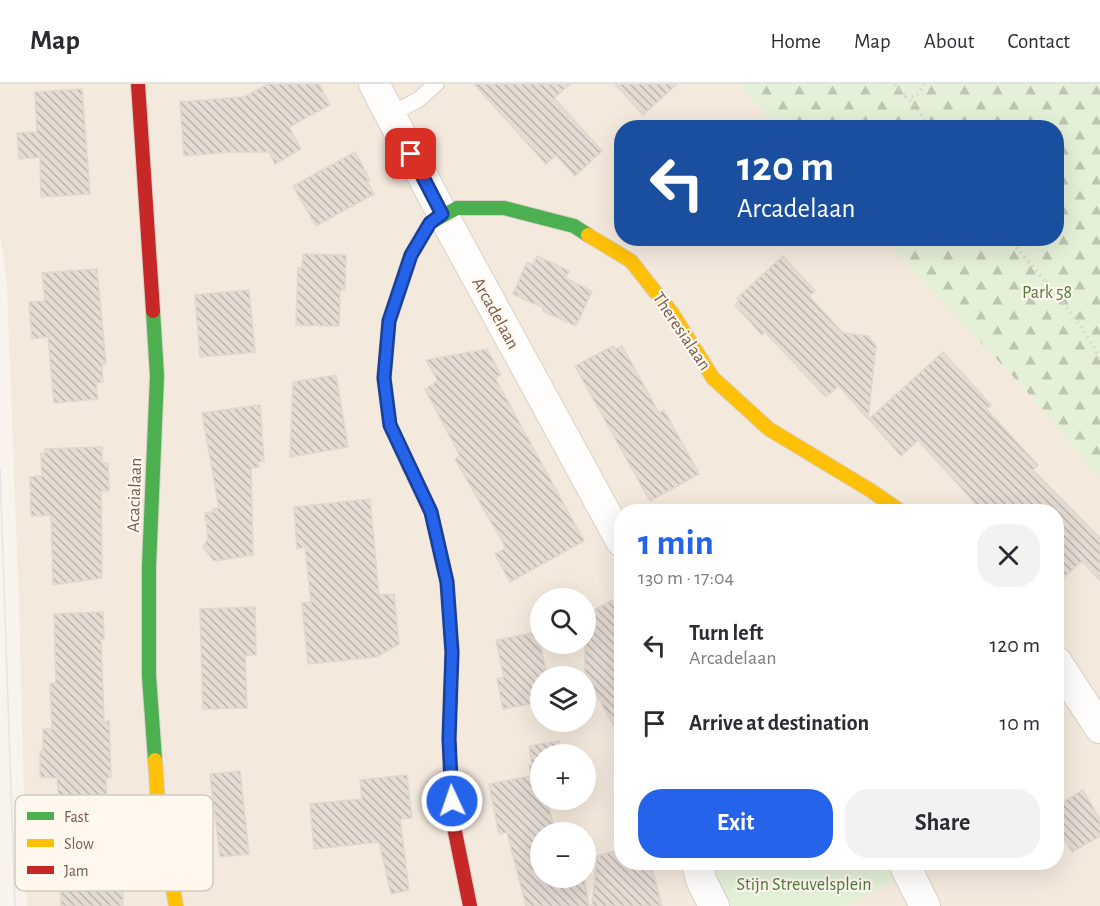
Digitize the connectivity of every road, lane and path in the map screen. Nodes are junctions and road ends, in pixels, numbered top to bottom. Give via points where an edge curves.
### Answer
1 (138, 84) edge
2 (374, 84) edge
3 (436, 84) edge
4 (895, 84) edge
5 (925, 84) edge
6 (906, 97) junction
7 (391, 114) junction
8 (924, 120) edge
9 (442, 214) junction
10 (1017, 246) edge
11 (1100, 358) edge
12 (890, 504) edge
13 (614, 528) edge
14 (1064, 673) edge
15 (1100, 728) edge
16 (157, 795) edge
17 (699, 870) edge
18 (907, 870) edge
19 (173, 891) edge
20 (176, 906) edge
21 (470, 906) edge
22 (714, 906) edge
23 (925, 906) edge

1 - 16 street, Acacialaan via 157,376 149,676
2 - 7 street, Arcadelaan
3 - 7 lane via 418,100
4 - 6 path
5 - 6 path via 916,96
6 - 8 path
7 - 9 street, Arcadelaan
9 - 12 street, Theresialaan via 457,208 504,208 574,226 631,261 672,313 713,378 769,429
9 - 13 street, Arcadelaan
9 - 21 street via 430,223 411,255 389,321 384,378 390,425 431,512 447,582 452,652 449,739 453,822
10 - 11 path via 1080,324
14 - 15 street
17 - 22 street
18 - 23 street
19 - 20 street, Acacialaan

